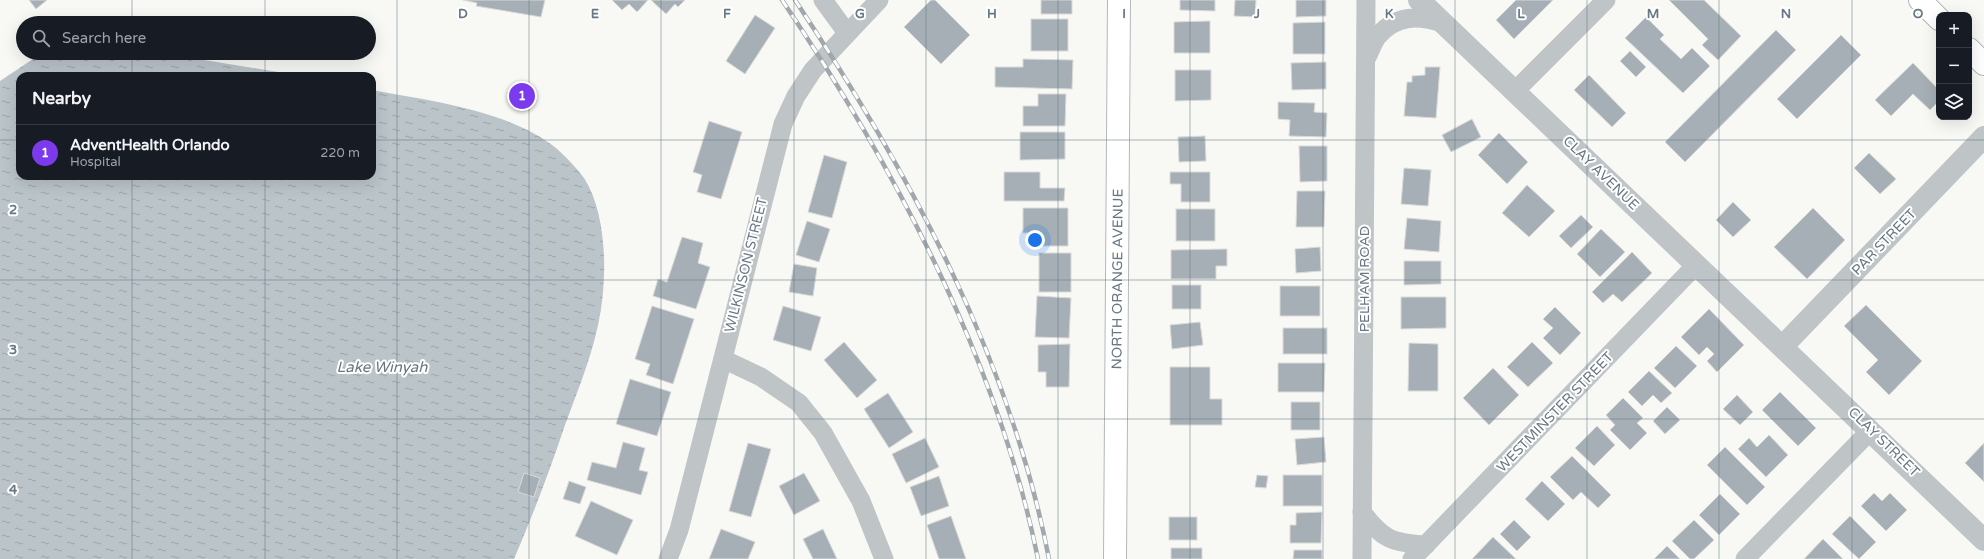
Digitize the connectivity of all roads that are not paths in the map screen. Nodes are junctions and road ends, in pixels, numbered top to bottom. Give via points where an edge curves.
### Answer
1 (823, 0) edge
2 (879, 0) edge
3 (1120, 0) edge
4 (1366, 0) edge
5 (1419, 0) edge
6 (1606, 0) edge
7 (1920, 0) edge
8 (1936, 16) edge
9 (1444, 24) junction
10 (847, 33) junction
11 (1972, 52) edge
12 (1366, 60) junction
13 (1984, 64) edge
14 (1515, 91) junction
15 (1984, 138) edge
16 (1697, 264) junction
17 (1783, 346) junction
18 (722, 359) junction
19 (1870, 430) junction
20 (1362, 512) junction
21 (1984, 540) edge
22 (1426, 545) junction
23 (668, 559) edge
24 (884, 559) edge
25 (1115, 559) edge
26 (1362, 559) edge
27 (1412, 559) edge
28 (1745, 559) edge

1 - 10 street
2 - 10 street, WILKINSON STREET
3 - 25 main road, NORTH ORANGE AVENUE
4 - 12 street, PELHAM ROAD
5 - 9 street, CLAY AVENUE
6 - 14 street
7 - 8 main road
9 - 12 street via 1427,18 1415,18 1391,25 1377,38
9 - 14 street, CLAY AVENUE
10 - 18 street, WILKINSON STREET via 813,70 796,96 783,124
11 - 13 main road
12 - 20 street, PELHAM ROAD
14 - 16 street, CLAY AVENUE
15 - 17 street, PAR STREET
16 - 17 street, CLAY AVENUE
16 - 22 street, WESTMINSTER STREET
17 - 19 street, CLAY STREET
18 - 23 street, WILKINSON STREET via 679,530
18 - 24 street via 761,377 799,403 823,434 861,501
19 - 21 street, CLAY STREET
19 - 28 street
20 - 22 street via 1388,539 1406,544
20 - 26 street, PELHAM ROAD
22 - 27 street, WESTMINSTER STREET

